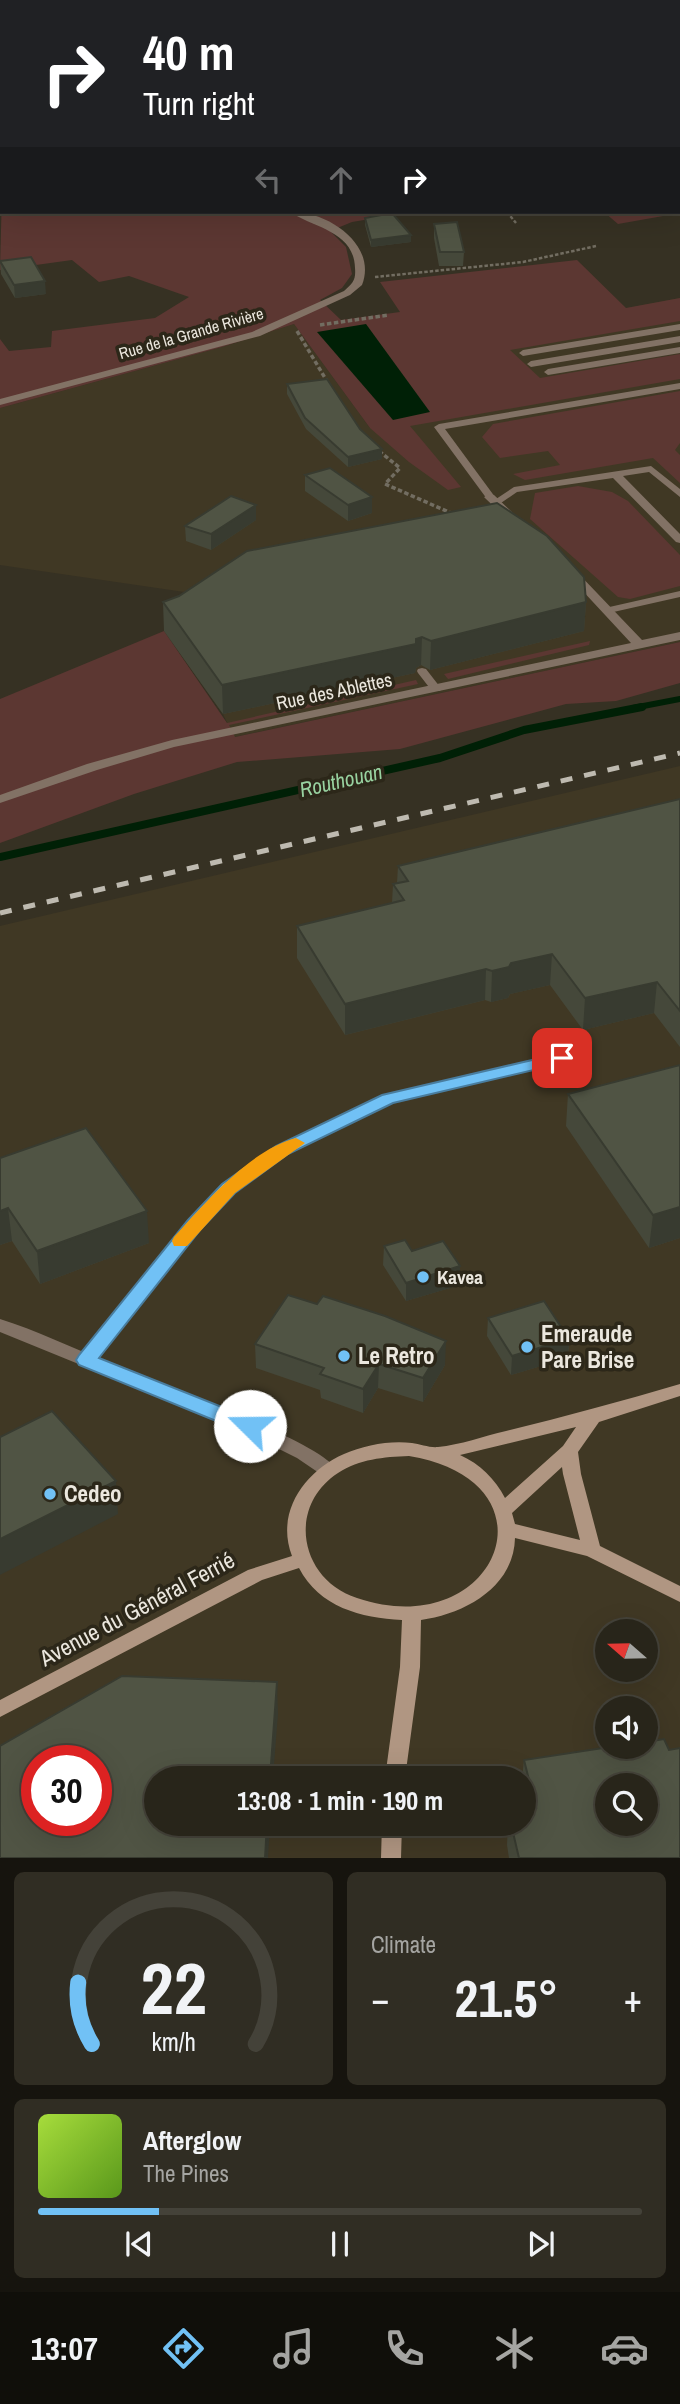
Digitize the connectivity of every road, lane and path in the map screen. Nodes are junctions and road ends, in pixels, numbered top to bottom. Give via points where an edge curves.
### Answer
1 (299, 214) edge
2 (509, 214) edge
3 (516, 223) dead end
4 (596, 246) dead end
5 (360, 278) junction
6 (389, 315) dead end
7 (680, 327) edge
8 (680, 339) edge
9 (680, 350) edge
10 (523, 353) dead end
11 (531, 364) dead end
12 (548, 372) dead end
13 (329, 385) edge
14 (680, 386) edge
15 (0, 402) edge
16 (373, 446) edge
17 (615, 474) junction
18 (680, 494) edge
19 (492, 500) junction
20 (458, 517) edge
21 (519, 525) edge
22 (680, 540) edge
23 (558, 560) edge
24 (680, 594) edge
25 (609, 610) junction
26 (680, 636) edge
27 (640, 645) junction
28 (422, 671) dead end
29 (436, 689) junction
30 (0, 799) edge
31 (562, 1058) dead end
32 (0, 1325) edge
33 (86, 1360) junction
34 (680, 1390) edge
35 (593, 1417) junction
36 (569, 1451) junction
37 (438, 1454) junction
38 (328, 1470) junction
39 (504, 1510) junction
40 (508, 1530) junction
41 (592, 1550) junction
42 (301, 1560) junction
43 (680, 1595) edge
44 (412, 1615) junction
45 (0, 1709) edge
46 (397, 1766) edge
47 (392, 1836) edge
48 (391, 1858) edge

1 - 5 street via 345,235 356,248
2 - 3 path
4 - 5 path via 523,262
5 - 15 street, Rue de la Grande Rivière via 334,300 256,334
6 - 13 path via 295,328
7 - 10 lane
8 - 11 lane
9 - 12 lane
14 - 19 lane via 439,427
16 - 20 path via 400,468 385,484
17 - 18 lane via 651,469
17 - 19 lane via 514,490
17 - 22 lane
19 - 21 street
23 - 25 street
24 - 25 lane
25 - 27 street
26 - 27 street, Rue des Ablettes
27 - 29 street, Rue des Ablettes
28 - 29 lane
29 - 30 street, Rue des Ablettes via 172,744
31 - 33 lane via 388,1099 282,1150 228,1189 194,1225
32 - 33 street
33 - 38 street via 250,1426
34 - 35 street
35 - 36 street
35 - 37 street
36 - 39 street
36 - 41 street
37 - 38 street via 380,1450 352,1457
37 - 39 street via 479,1476
38 - 42 street via 309,1489 297,1511 295,1536
39 - 40 street
40 - 41 street
40 - 44 street via 505,1554 492,1577 471,1596 443,1609
41 - 43 street
42 - 44 street via 326,1590 365,1610
42 - 45 street, Avenue du Général Ferrié via 255,1575
44 - 46 street
47 - 48 street

